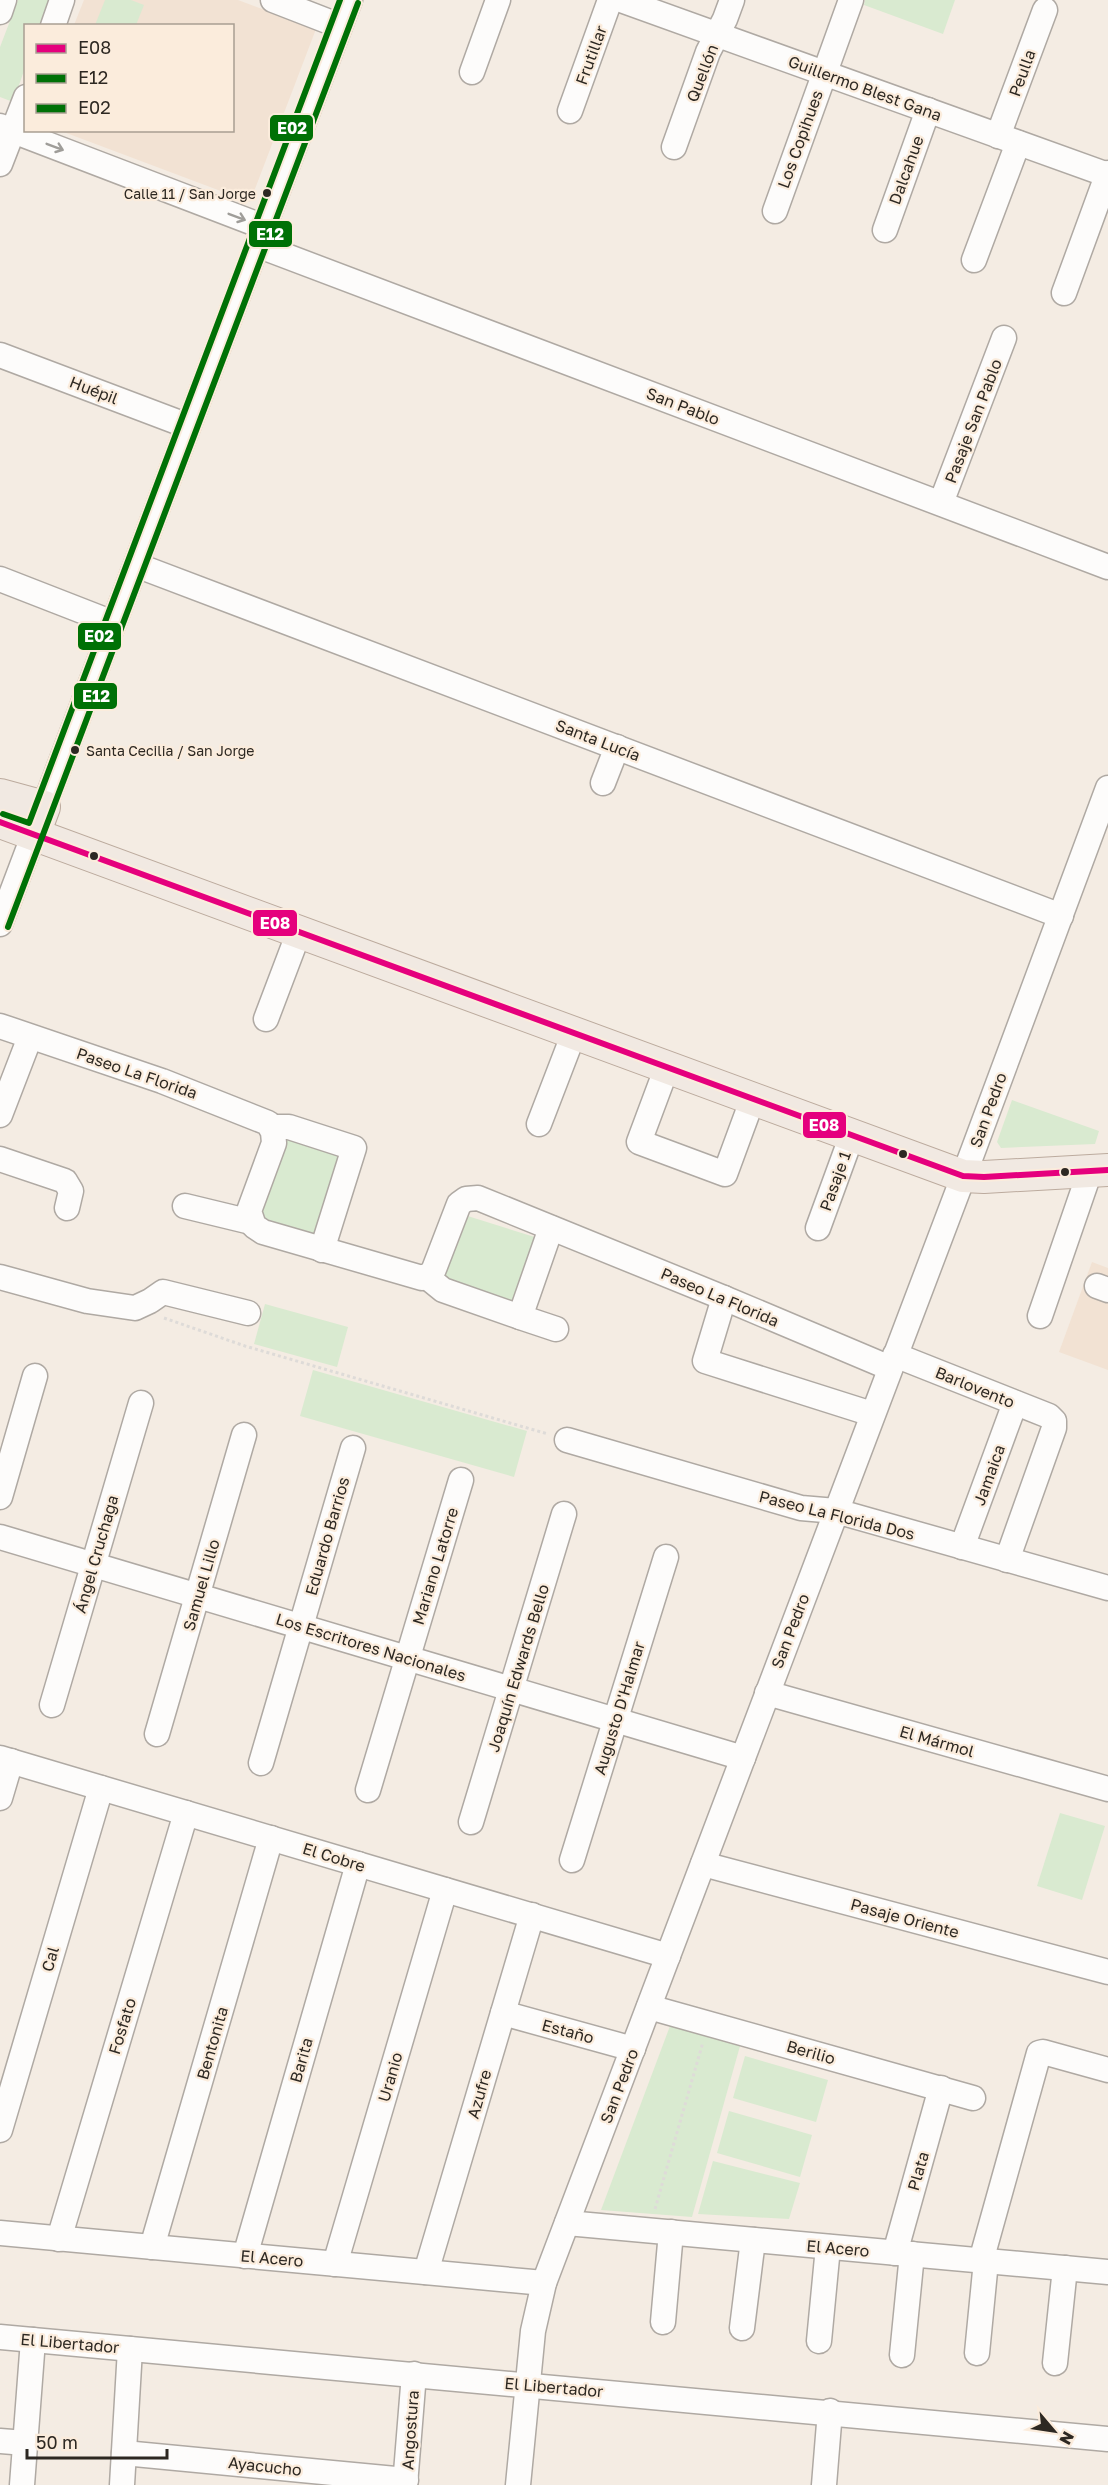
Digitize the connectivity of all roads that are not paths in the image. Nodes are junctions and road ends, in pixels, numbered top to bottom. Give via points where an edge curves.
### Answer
1 (4, 0) edge
2 (62, 0) edge
3 (273, 0) edge
4 (350, 0) edge
5 (498, 0) edge
6 (610, 0) edge
7 (621, 0) edge
8 (732, 0) edge
9 (851, 0) edge
10 (1045, 10) dead end
11 (0, 12) edge
12 (54, 24) edge
13 (340, 26) junction
14 (717, 35) junction
15 (472, 72) dead end
16 (824, 73) junction
17 (24, 100) edge
18 (570, 111) dead end
19 (928, 111) junction
20 (6, 128) edge
21 (1008, 139) junction
22 (674, 147) dead end
23 (0, 164) edge
24 (1108, 174) edge
25 (775, 211) dead end
26 (885, 230) dead end
27 (261, 236) junction
28 (974, 260) dead end
29 (1064, 293) dead end
30 (1004, 338) dead end
31 (0, 355) edge
32 (188, 426) junction
33 (941, 504) junction
34 (136, 565) junction
35 (1108, 567) edge
36 (0, 579) edge
37 (114, 623) junction
38 (617, 747) junction
39 (603, 783) dead end
40 (1108, 789) edge
41 (0, 795) edge
42 (39, 820) junction
43 (0, 822) edge
44 (1060, 916) junction
45 (0, 924) edge
46 (299, 932) junction
47 (266, 1019) dead end
48 (0, 1026) edge
49 (574, 1033) junction
50 (30, 1037) junction
51 (667, 1067) junction
52 (753, 1098) junction
53 (0, 1115) edge
54 (539, 1124) dead end
55 (271, 1127) junction
56 (852, 1135) junction
57 (0, 1159) edge
58 (1102, 1167) edge
59 (963, 1176) junction
60 (184, 1206) dead end
61 (67, 1208) dead end
62 (251, 1222) junction
63 (551, 1228) junction
64 (818, 1228) dead end
65 (322, 1250) junction
66 (0, 1277) edge
67 (427, 1277) junction
68 (724, 1298) junction
69 (248, 1313) dead end
70 (520, 1317) junction
71 (1040, 1317) dead end
72 (556, 1329) dead end
73 (892, 1361) junction
74 (35, 1376) dead end
75 (141, 1403) dead end
76 (1016, 1403) junction
77 (872, 1414) junction
78 (244, 1436) dead end
79 (567, 1440) road end
80 (353, 1448) dead end
81 (461, 1480) dead end
82 (0, 1497) edge
83 (836, 1511) junction
84 (564, 1514) dead end
85 (0, 1537) edge
86 (962, 1547) junction
87 (666, 1557) dead end
88 (1007, 1560) junction
89 (93, 1564) junction
90 (1108, 1588) edge
91 (197, 1595) junction
92 (301, 1626) junction
93 (407, 1658) junction
94 (512, 1689) junction
95 (767, 1693) junction
96 (52, 1705) dead end
97 (615, 1720) junction
98 (157, 1734) dead end
99 (743, 1758) junction
100 (5, 1760) edge
101 (261, 1763) dead end
102 (101, 1788) junction
103 (1108, 1789) edge
104 (368, 1790) dead end
105 (0, 1798) edge
106 (186, 1813) junction
107 (471, 1822) dead end
108 (271, 1838) junction
109 (573, 1860) dead end
110 (357, 1864) junction
111 (703, 1864) junction
112 (445, 1890) junction
113 (532, 1915) junction
114 (668, 1956) junction
115 (1108, 1972) edge
116 (649, 2007) junction
117 (503, 2013) junction
118 (633, 2049) junction
119 (1108, 2070) edge
120 (941, 2088) junction
121 (973, 2098) dead end
122 (0, 2130) edge
123 (567, 2223) junction
124 (660, 2231) junction
125 (0, 2234) edge
126 (59, 2239) junction
127 (753, 2240) junction
128 (152, 2247) junction
129 (828, 2247) junction
130 (904, 2254) junction
131 (245, 2256) junction
132 (984, 2261) junction
133 (335, 2264) junction
134 (1065, 2268) junction
135 (426, 2272) junction
136 (1108, 2272) edge
137 (544, 2283) junction
138 (663, 2322) dead end
139 (742, 2328) dead end
140 (0, 2337) edge
141 (33, 2340) junction
142 (819, 2342) dead end
143 (130, 2349) junction
144 (976, 2353) dead end
145 (902, 2355) dead end
146 (1055, 2363) dead end
147 (414, 2374) junction
148 (528, 2384) junction
149 (830, 2411) junction
150 (1108, 2439) edge
151 (0, 2441) edge
152 (25, 2443) junction
153 (124, 2453) junction
154 (405, 2482) edge
155 (22, 2485) edge
156 (122, 2485) edge
157 (518, 2485) edge
158 (824, 2485) edge

1 - 11 street
2 - 12 street
3 - 13 street
4 - 13 street
5 - 15 street
6 - 18 street, Frutillar
7 - 14 street, Guillermo Blest Gana
8 - 14 street, Quellón
9 - 16 street, Los Copihues
10 - 21 street, Peulla
13 - 27 street
14 - 16 street, Guillermo Blest Gana
14 - 22 street, Quellón
16 - 19 street, Guillermo Blest Gana
16 - 25 street, Los Copihues
17 - 20 street
19 - 21 street, Guillermo Blest Gana
19 - 26 street, Dalcahue
20 - 23 street
20 -> 27 street, San Pablo
21 - 24 street, Guillermo Blest Gana
21 - 28 street, Peulla
24 - 29 street
27 - 32 street
27 - 33 street, San Pablo
30 - 33 street, Pasaje San Pablo
31 - 32 street, Huépil
32 - 34 street
33 - 35 street, San Pablo
34 - 37 street
34 - 38 street, Santa Lucía
36 - 37 street
37 - 42 street
38 - 39 street
38 - 44 street, Santa Lucía
40 - 44 street, San Pedro
41 - 42 main road
42 - 43 main road
42 - 45 street
42 - 46 main road
44 - 59 street, San Pedro
46 - 47 street
46 - 49 main road
48 - 50 street, Paseo La Florida
49 - 51 main road
49 - 54 street
50 - 53 street
50 - 55 street, Paseo La Florida via 162,1081 258,1117
51 - 52 main road
51 - 52 street via 639,1142 725,1174
52 - 56 main road
55 - 62 street via 274,1143 250,1206
55 - 65 street, Paseo La Florida via 288,1127 354,1148
56 - 59 main road
56 - 64 street, Pasaje 1
57 - 61 street via 65,1181 71,1191
58 - 59 main road
58 - 71 street
59 - 73 street, San Pedro
60 - 62 street
62 - 65 street via 263,1232
63 - 67 street, Paseo La Florida via 478,1198 466,1199 457,1208 434,1269
63 - 68 street, Paseo La Florida
63 - 70 street
65 - 67 street via 416,1278
66 - 69 street via 87,1301 135,1308 163,1292
67 - 70 street via 443,1290
68 - 73 street, Paseo La Florida
68 - 77 street via 705,1362
70 - 72 street
73 - 76 street, Barlovento
73 - 77 street, San Pedro
74 - 82 street
75 - 89 street, Ángel Cruchaga
76 - 86 street, Jamaica
76 - 88 street, Barlovento via 1049,1416 1054,1428
77 - 83 street, San Pedro
78 - 91 street, Samuel Lillo
79 - 83 street, Paseo La Florida Dos via 801,1509
80 - 92 street, Eduardo Barrios
81 - 93 street, Mariano Latorre
83 - 86 street, Paseo La Florida Dos
83 - 95 street, San Pedro
84 - 94 street, Joaquín Edwards Bello
85 - 89 street, Los Escritores Nacionales
86 - 88 street, Paseo La Florida Dos
87 - 97 street, Augusto D'Halmar
88 - 90 street, Paseo La Florida Dos
89 - 91 street, Los Escritores Nacionales
89 - 96 street, Ángel Cruchaga
91 - 92 street, Los Escritores Nacionales
91 - 98 street, Samuel Lillo
92 - 93 street, Los Escritores Nacionales
92 - 101 street, Eduardo Barrios
93 - 94 street, Los Escritores Nacionales
93 - 104 street, Mariano Latorre
94 - 97 street, Los Escritores Nacionales
94 - 107 street, Joaquín Edwards Bello
95 - 99 street, San Pedro
95 - 103 street, El Mármol
97 - 99 street, Los Escritores Nacionales
97 - 109 street, Augusto D'Halmar
99 - 111 street, San Pedro
100 - 102 street, El Cobre
100 - 105 street
102 - 106 street, El Cobre
102 - 122 street, Cal
106 - 108 street, El Cobre
106 - 126 street, Fosfato
108 - 110 street, El Cobre
108 - 128 street, Bentonita
110 - 112 street, El Cobre
110 - 131 street, Barita
111 - 114 street, San Pedro
111 - 115 street, Pasaje Oriente
112 - 113 street, El Cobre
112 - 133 street, Uranio
113 - 114 street, El Cobre
113 - 117 street, Azufre
114 - 116 street, San Pedro
116 - 118 street, San Pedro
116 - 120 street, Berilio
117 - 118 street, Estaño
117 - 135 street, Azufre
118 - 123 street, San Pedro
119 - 132 street via 1039,2053
120 - 121 street, Berilio
120 - 130 street, Plata
123 - 124 street, El Acero
123 - 137 street, San Pedro
124 - 127 street, El Acero
124 - 138 street
125 - 126 street, El Acero
126 - 128 street, El Acero
127 - 129 street, El Acero
127 - 139 street
128 - 131 street, El Acero
129 - 130 street, El Acero
129 - 142 street
130 - 132 street, El Acero
130 - 145 street, Plata
131 - 133 street, El Acero
132 - 134 street, El Acero
132 - 144 street
133 - 135 street, El Acero
134 - 136 street, El Acero
134 - 146 street
135 - 137 street, El Acero
137 - 148 street, San Pedro via 533,2331
140 - 141 street, El Libertador
141 - 143 street, El Libertador
141 - 152 street
143 - 147 street, El Libertador
143 - 153 street
147 - 148 street, El Libertador
147 - 154 street, Angostura
148 - 149 street, El Libertador
148 - 157 street, San Pedro
149 - 150 street, El Libertador
149 - 158 street
151 - 152 street
152 - 155 street
153 - 154 street, Ayacucho
153 - 156 street

